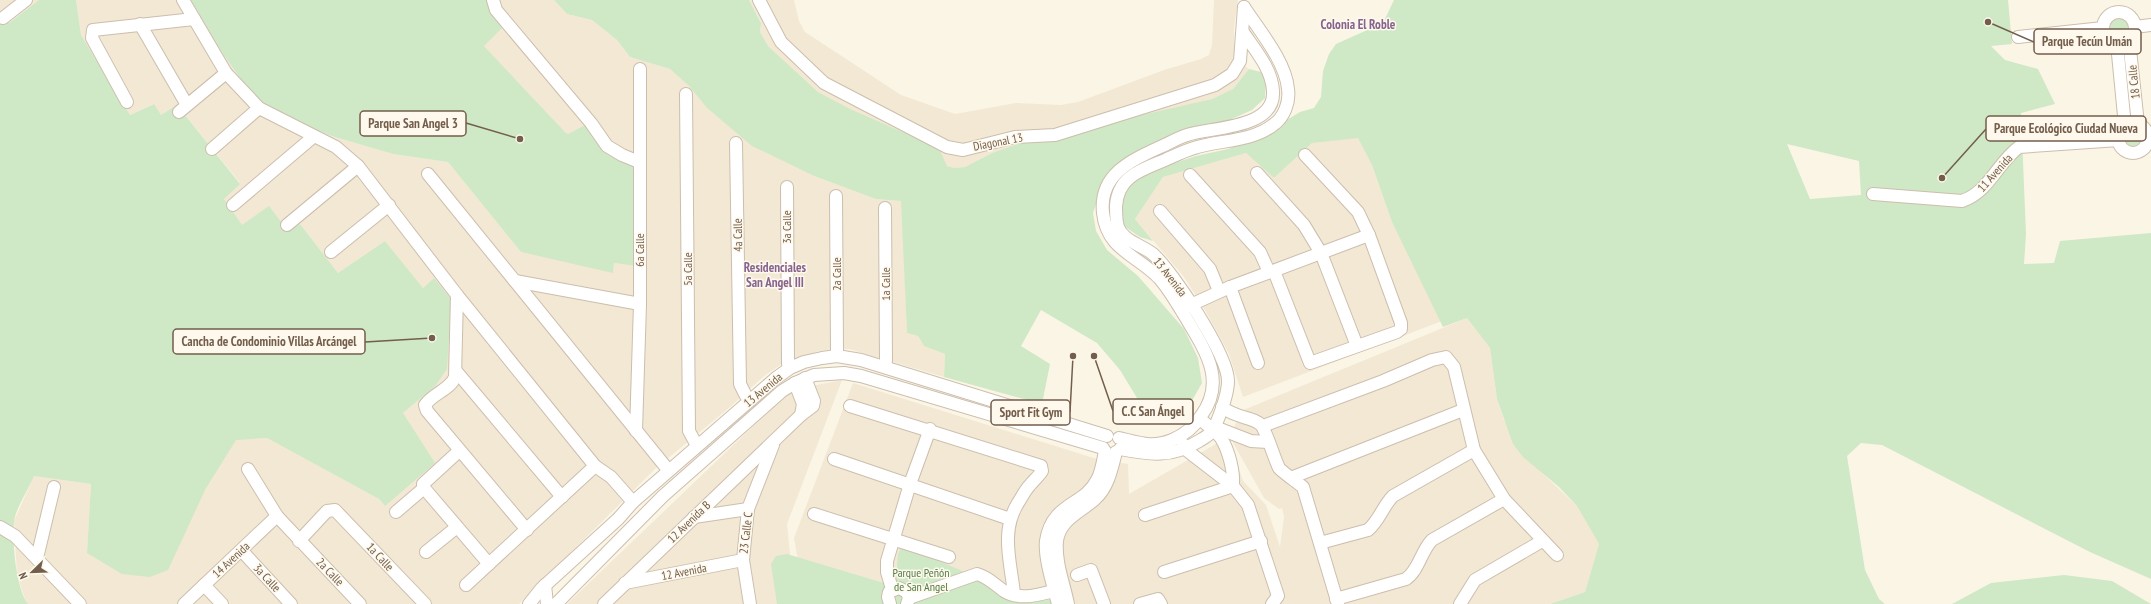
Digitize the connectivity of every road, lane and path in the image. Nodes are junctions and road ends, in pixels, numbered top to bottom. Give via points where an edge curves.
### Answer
1 (26, 0) edge
2 (183, 0) edge
3 (493, 0) edge
4 (759, 0) edge
5 (1244, 4) edge
6 (3, 18) dead end
7 (194, 19) junction
8 (140, 24) junction
9 (2151, 25) edge
10 (2135, 27) junction
11 (2103, 28) junction
12 (1243, 32) junction
13 (2018, 37) dead end
14 (2129, 40) junction
15 (2117, 44) junction
16 (640, 69) dead end
17 (226, 73) junction
18 (686, 94) dead end
19 (127, 102) dead end
20 (259, 108) junction
21 (2138, 124) junction
22 (2125, 126) junction
23 (2149, 135) edge
24 (313, 137) junction
25 (2119, 140) junction
26 (736, 144) dead end
27 (212, 149) dead end
28 (1305, 155) dead end
29 (639, 162) junction
30 (358, 166) junction
31 (1257, 173) dead end
32 (428, 174) dead end
33 (1190, 175) dead end
34 (787, 187) dead end
35 (1872, 194) dead end
36 (836, 196) dead end
37 (233, 205) dead end
38 (389, 205) junction
39 (885, 208) dead end
40 (1160, 211) dead end
41 (287, 225) dead end
42 (1368, 235) junction
43 (331, 252) dead end
44 (1321, 253) junction
45 (1272, 271) junction
46 (515, 281) junction
47 (1224, 289) junction
48 (457, 295) junction
49 (640, 304) junction
50 (1185, 307) junction
51 (1198, 326) junction
52 (1357, 346) junction
53 (838, 351) junction
54 (886, 361) junction
55 (1258, 363) dead end
56 (788, 364) junction
57 (456, 371) junction
58 (800, 380) junction
59 (937, 382) junction
60 (746, 396) junction
61 (850, 406) dead end
62 (1222, 407) junction
63 (1463, 410) junction
64 (1200, 419) junction
65 (1263, 426) junction
66 (1214, 429) junction
67 (932, 430) junction
68 (636, 431) junction
69 (1179, 437) junction
70 (774, 441) junction
71 (1268, 442) junction
72 (697, 444) junction
73 (1113, 448) junction
74 (1185, 449) junction
75 (459, 450) junction
76 (1474, 450) junction
77 (707, 457) junction
78 (834, 459) dead end
79 (665, 466) junction
80 (248, 469) dead end
81 (599, 469) junction
82 (1293, 477) junction
83 (656, 482) junction
84 (913, 485) junction
85 (1233, 486) junction
86 (54, 487) dead end
87 (424, 488) junction
88 (663, 496) junction
89 (562, 497) junction
90 (1504, 499) junction
91 (629, 506) junction
92 (748, 509) junction
93 (396, 512) dead end
94 (814, 514) dead end
95 (1145, 515) dead end
96 (277, 516) junction
97 (618, 518) junction
98 (694, 518) junction
99 (1010, 519) junction
100 (0, 527) edge
101 (457, 527) junction
102 (527, 530) junction
103 (629, 530) junction
104 (897, 540) junction
105 (299, 541) junction
106 (1261, 541) junction
107 (1542, 541) junction
108 (1320, 543) junction
109 (242, 551) junction
110 (426, 552) dead end
111 (1557, 555) dead end
112 (949, 557) dead end
113 (37, 558) junction
114 (743, 560) junction
115 (489, 564) junction
116 (1164, 572) dead end
117 (1077, 574) dead end
118 (625, 583) junction
119 (204, 585) junction
120 (466, 585) dead end
121 (546, 585) junction
122 (1060, 590) junction
123 (903, 594) edge
124 (1014, 594) junction
125 (1337, 601) edge
126 (886, 603) edge
127 (80, 604) edge
128 (184, 604) edge
129 (222, 604) edge
130 (291, 604) edge
131 (360, 604) edge
132 (425, 604) edge
133 (529, 604) edge
134 (547, 604) edge
135 (556, 604) edge
136 (604, 604) edge
137 (750, 604) edge
138 (1058, 604) edge
139 (1068, 604) edge
140 (1104, 604) edge
141 (1140, 604) edge
142 (1161, 604) edge
143 (1272, 604) edge
144 (1460, 604) edge

1 - 6 street
2 - 7 street
3 - 29 street via 496,10 591,123 607,146
4 - 12 street, Diagonal 13 via 781,42 824,83 947,147 963,150 1015,137 1055,135 1215,85 1232,74 1240,61
5 - 12 street, Diagonal 13
5 - 50 street, 13 Avenida via 1285,72 1289,90 1285,112 1273,126 1252,135 1193,148 1137,172 1124,183 1117,194 1118,228 1131,242 1152,254 1170,274
7 - 8 street
7 - 17 street
8 - 17 street via 183,109
8 - 19 street via 93,30 92,38
9 - 10 street
10 - 11 street via 2128,15 2118,12 2107,18
10 - 14 street
11 - 13 street
11 - 15 street via 2106,38
12 - 50 street, 13 Avenida via 1269,72 1274,92 1271,104 1264,114 1244,124 1188,135 1130,161 1114,174 1105,191 1103,212 1107,232 1122,250 1159,278
14 - 15 street
14 - 21 street, 18 Calle
15 - 22 street, 18 Calle
16 - 29 street, 6a Calle
17 - 20 street
18 - 72 street, 5a Calle via 689,431
20 - 24 street
20 - 27 street
21 - 22 street
21 - 23 street
22 - 25 street via 2120,132
23 - 25 street via 2144,148 2135,153 2124,150
24 - 30 street via 336,147
24 - 37 street
25 - 35 street, 11 Avenida via 2019,148 2011,153 1982,189 1972,197 1962,200
26 - 60 street, 4a Calle via 740,384
28 - 42 street via 1358,212
29 - 49 street, 6a Calle
30 - 38 street
30 - 41 street
31 - 44 street via 1304,226
32 - 46 street
33 - 45 street via 1260,252
34 - 56 street, 3a Calle
36 - 53 street, 2a Calle
38 - 43 street
38 - 48 street
39 - 54 street, 1a Calle
40 - 47 street
42 - 44 street
42 - 52 street via 1401,329
44 - 45 street
44 - 52 street
45 - 47 street
45 - 52 street via 1310,363
46 - 49 street
46 - 68 street
47 - 50 street
47 - 55 street
48 - 57 street
48 - 81 street
49 - 68 street, 6a Calle
50 - 51 street, 13 Avenida
51 - 62 street, 13 Avenida via 1224,362 1228,381
51 - 64 street, 13 Avenida via 1212,371 1214,390 1209,406
53 - 54 street
53 - 56 street via 810,356
54 - 59 street via 926,373
56 - 60 street via 771,374
57 - 75 street via 453,382 428,400 426,406 427,411
57 - 89 street
58 - 70 street, 12 Avenida B via 804,404 801,415
58 - 73 street, 13 Avenida via 826,374 860,376
58 - 77 street, 13 Avenida via 770,400
59 - 72 street, 13 Avenida via 861,360 837,356 804,362 776,378
59 - 73 street, 13 Avenida via 1106,436 1114,435
60 - 72 street
61 - 67 street
62 - 65 street via 1230,414
62 - 66 street, 13 Avenida
63 - 65 street via 1454,368 1446,357 1432,360
63 - 76 street
63 - 82 street
64 - 66 street
64 - 69 street, 13 Avenida
65 - 71 street
66 - 71 street via 1251,441
66 - 74 street, 13 Avenida
66 - 85 street via 1223,443 1233,471
67 - 84 street
67 - 99 street via 1041,466 1042,471 1029,485
68 - 79 street
69 - 73 street, 13 Avenida via 1150,446
69 - 74 street
70 - 92 street, 23 Calle C
70 - 98 street, 12 Avenida B
71 - 82 street via 1280,469
72 - 77 street
72 - 79 street
72 - 83 street, 13 Avenida
73 - 74 street, 13 Avenida via 1151,455
73 - 122 street via 1105,487 1096,499 1075,512 1057,539
74 - 85 street
75 - 87 street via 425,480
75 - 102 street
76 - 90 street
76 - 108 street via 1393,496 1368,530
77 - 88 street, 13 Avenida
78 - 84 street
79 - 83 street
80 - 96 street, 2a Calle
81 - 89 street
81 - 91 street via 611,477
82 - 108 street via 1303,487
83 - 88 street via 657,493
83 - 91 street, 13 Avenida
84 - 99 street
84 - 104 street
85 - 95 street
85 - 106 street via 1248,505
86 - 113 street
87 - 93 street
87 - 101 street
88 - 103 street, 13 Avenida
89 - 102 street
90 - 107 street
90 - 125 street via 1432,540 1426,546 1412,575 1406,579
91 - 97 street, 13 Avenida
92 - 98 street
92 - 114 street, 23 Calle C
94 - 104 street
96 - 105 street, 2a Calle
96 - 109 street, 14 Avenida
97 - 103 street
97 - 121 street, 13 Avenida
98 - 118 street, 12 Avenida B
99 - 124 street via 1007,550
100 - 113 street via 15,536
101 - 110 street
101 - 115 street
102 - 115 street
103 - 135 street, 13 Avenida
104 - 112 street
104 - 123 street via 892,572
105 - 131 street, 2a Calle
105 - 132 street, 1a Calle via 327,511 335,510
106 - 116 street
106 - 143 street via 1278,596
107 - 111 street
107 - 144 street via 1476,580
108 - 125 street
109 - 119 street, 14 Avenida
109 - 130 street, 3a Calle
113 - 127 street
114 - 118 street, 12 Avenida
114 - 137 street, 23 Calle C
115 - 120 street
117 - 140 street via 1091,570
118 - 136 street, 12 Avenida B
119 - 128 street, 14 Avenida
119 - 129 street
121 - 133 street, 13 Avenida
121 - 134 street
122 - 124 street via 1028,597
122 - 138 street
122 - 139 street
123 - 124 street via 970,568 982,568 1009,586
123 - 126 street via 888,597
141 - 142 street via 1158,599

